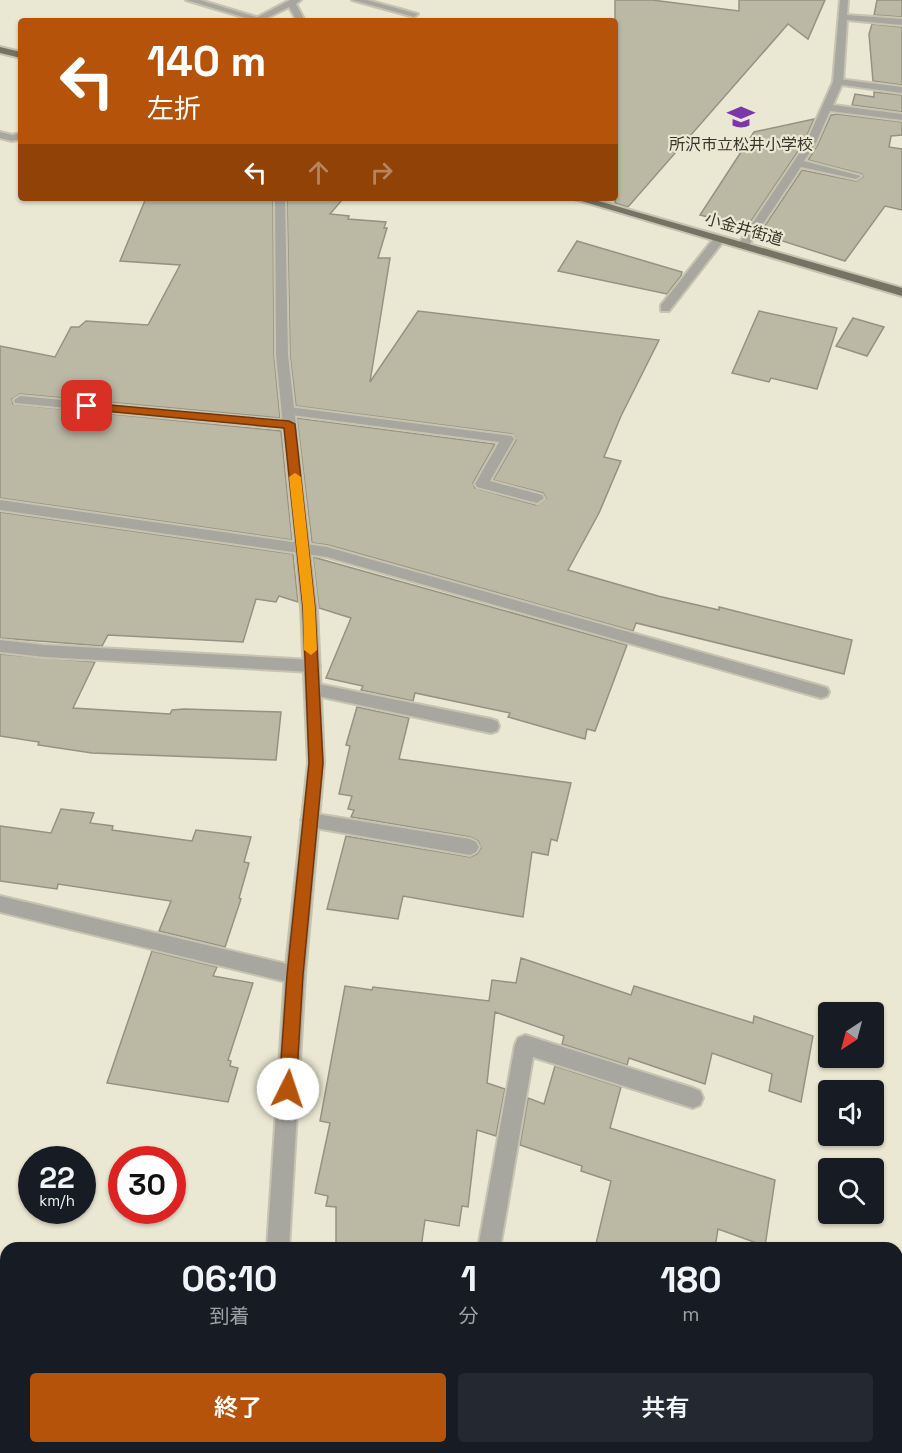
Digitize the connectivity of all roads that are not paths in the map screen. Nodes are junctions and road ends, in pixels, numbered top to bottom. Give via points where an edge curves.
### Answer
1 (190, 0) edge
2 (356, 0) edge
3 (844, 0) edge
4 (294, 2) edge
5 (414, 14) dead end
6 (843, 17) junction
7 (250, 18) edge
8 (261, 18) edge
9 (301, 18) edge
10 (902, 22) edge
11 (0, 50) edge
12 (18, 54) edge
13 (838, 82) junction
14 (902, 90) edge
15 (825, 106) junction
16 (902, 117) edge
17 (0, 135) edge
18 (18, 137) edge
19 (798, 163) junction
20 (856, 176) dead end
21 (280, 201) edge
22 (586, 201) edge
23 (719, 239) junction
24 (743, 246) junction
25 (902, 292) edge
26 (665, 308) dead end
27 (20, 400) dead end
28 (289, 418) junction
29 (537, 498) dead end
30 (0, 505) edge
31 (302, 547) junction
32 (0, 646) edge
33 (312, 666) junction
34 (313, 688) junction
35 (821, 692) dead end
36 (491, 726) dead end
37 (310, 820) junction
38 (470, 847) dead end
39 (0, 904) edge
40 (295, 975) junction
41 (693, 1098) dead end
42 (278, 1242) edge
43 (490, 1242) edge

1 - 7 street
2 - 5 street
3 - 6 street
4 - 8 street
4 - 9 street
6 - 10 street
6 - 13 street
11 - 12 main road
13 - 14 street
13 - 15 street
15 - 16 street
15 - 19 street via 810,145
17 - 18 street
19 - 20 street
19 - 24 street
21 - 28 street via 282,355
22 - 23 main road, 小金井街道
23 - 24 main road, 小金井街道
23 - 26 street
24 - 25 main road, 小金井街道
27 - 28 street
28 - 29 street via 507,439 482,484
28 - 31 street
30 - 31 street
31 - 33 street
31 - 35 street
32 - 33 street
33 - 34 street
34 - 36 street
34 - 37 street via 316,763
37 - 38 street
37 - 40 street
39 - 40 street
40 - 42 street
41 - 43 street via 525,1045

